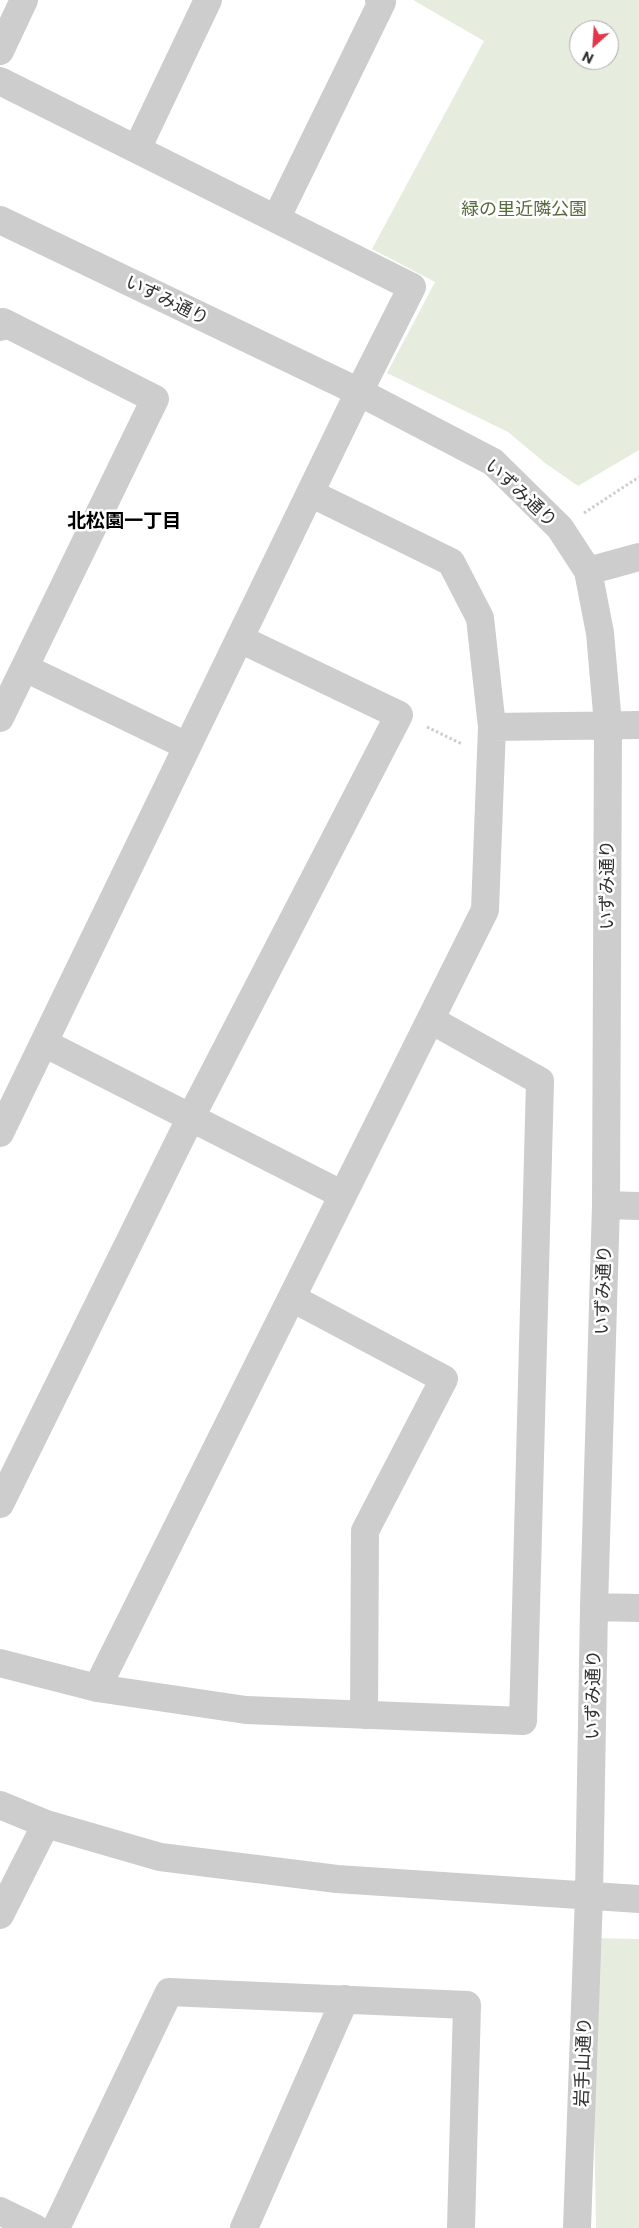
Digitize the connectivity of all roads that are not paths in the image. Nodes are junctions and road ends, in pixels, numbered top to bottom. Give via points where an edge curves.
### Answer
1 (24, 0) edge
2 (208, 0) edge
3 (379, 0) edge
4 (0, 51) edge
5 (0, 81) edge
6 (138, 149) junction
7 (276, 219) junction
8 (0, 220) edge
9 (0, 328) edge
10 (359, 392) junction
11 (310, 493) junction
12 (639, 557) edge
13 (588, 572) junction
14 (240, 639) junction
15 (24, 668) junction
16 (0, 718) edge
17 (608, 724) junction
18 (639, 724) edge
19 (492, 727) junction
20 (187, 746) junction
21 (431, 1020) junction
22 (44, 1043) junction
23 (191, 1117) junction
24 (0, 1133) edge
25 (344, 1195) junction
26 (606, 1205) junction
27 (639, 1206) edge
28 (292, 1298) junction
29 (0, 1504) edge
30 (594, 1607) junction
31 (639, 1608) edge
32 (0, 1663) edge
33 (97, 1688) junction
34 (364, 1715) junction
35 (0, 1805) edge
36 (46, 1824) junction
37 (589, 1896) junction
38 (639, 1899) edge
39 (0, 1915) edge
40 (345, 1999) junction
41 (0, 2211) edge
42 (35, 2228) edge
43 (56, 2228) edge
44 (244, 2228) edge
45 (461, 2228) edge
46 (577, 2228) edge

1 - 4 street
2 - 6 street
3 - 7 street via 382,2
5 - 6 street
6 - 7 street
7 - 10 street via 412,287
8 - 10 street, いずみ通り
9 - 15 street via 3,322 155,399
10 - 11 street
10 - 13 street, いずみ通り via 493,462 560,528
11 - 14 street
11 - 19 street via 451,562 480,618
12 - 13 street
13 - 17 street, いずみ通り via 600,633
14 - 20 street
14 - 23 street via 399,715
15 - 16 street
15 - 20 street
17 - 18 street
17 - 19 street
17 - 26 street, いずみ通り
19 - 21 street via 485,910
20 - 22 street
21 - 25 street
21 - 34 street via 540,1082 523,1721
22 - 23 street
22 - 24 street
23 - 25 street
23 - 29 street
25 - 28 street
26 - 27 street
26 - 30 street, いずみ通り
28 - 33 street
28 - 34 street via 444,1378 365,1531
30 - 31 street
30 - 37 street, いずみ通り
32 - 33 street
33 - 34 street via 246,1710
35 - 36 street
36 - 37 street via 160,1857 337,1880
36 - 39 street
37 - 38 street
37 - 46 street, 岩手山通り
40 - 43 street via 169,1992
40 - 44 street
40 - 45 street via 467,2004
41 - 42 street

